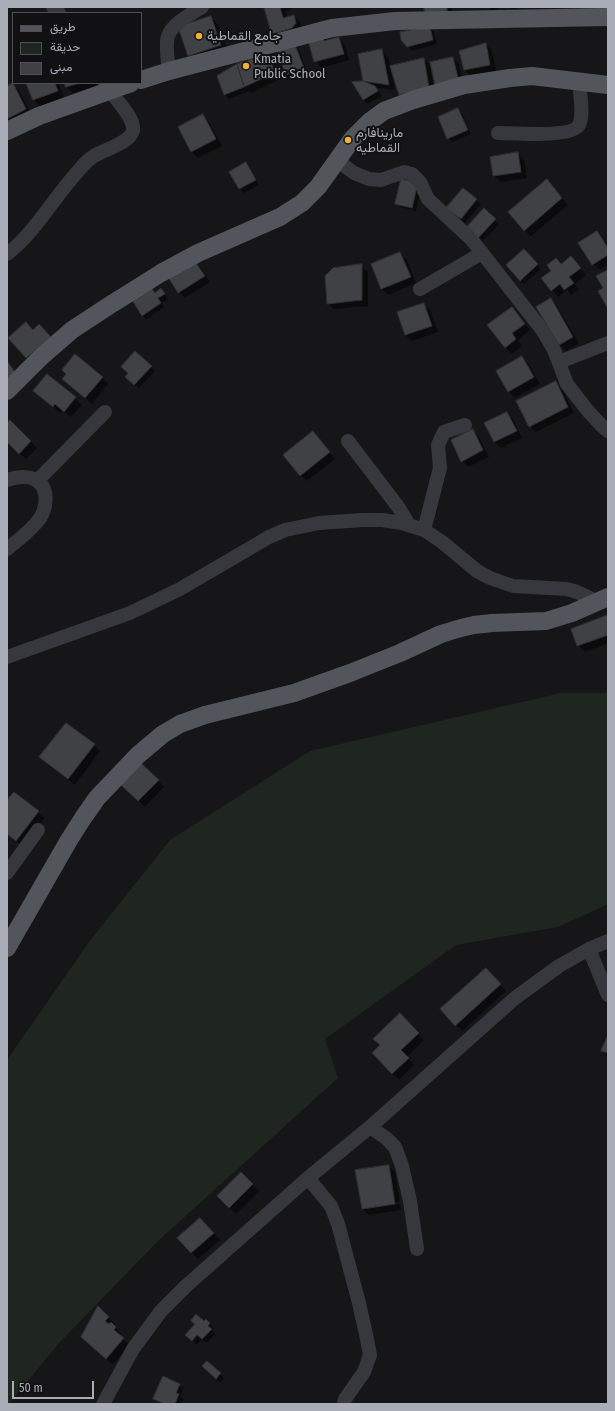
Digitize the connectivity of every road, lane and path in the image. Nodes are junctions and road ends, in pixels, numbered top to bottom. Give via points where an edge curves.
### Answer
1 (202, 7) edge
2 (608, 17) edge
3 (169, 71) junction
4 (142, 80) edge
5 (579, 82) junction
6 (125, 84) edge
7 (608, 85) edge
8 (107, 87) edge
9 (7, 131) edge
10 (498, 133) dead end
11 (338, 161) junction
12 (482, 253) junction
13 (7, 254) edge
14 (420, 289) dead end
15 (608, 343) edge
16 (559, 362) junction
17 (7, 391) edge
18 (105, 412) dead end
19 (465, 425) dead end
20 (608, 431) edge
21 (348, 441) dead end
22 (7, 480) edge
23 (38, 482) junction
24 (409, 526) junction
25 (424, 530) junction
26 (7, 549) edge
27 (604, 600) edge
28 (7, 657) edge
29 (38, 830) dead end
30 (7, 873) edge
31 (608, 941) edge
32 (7, 948) edge
33 (589, 949) junction
34 (608, 995) edge
35 (370, 1127) junction
36 (308, 1178) junction
37 (417, 1249) dead end
38 (103, 1404) edge
39 (344, 1404) edge

1 - 3 street via 175,26 168,35
2 - 3 main road via 395,22 332,28
3 - 4 main road
5 - 7 main road
5 - 10 street via 581,119 579,126 571,132
5 - 11 main road via 532,76 510,78 464,85 413,100 384,111 369,122 353,138
6 - 8 main road
8 - 9 main road
8 - 13 street via 131,121 134,128 132,134 128,140 93,156 80,168 35,225
11 - 12 street via 354,173 369,179 381,180 404,172 412,174 420,182 428,199 472,240
11 - 17 main road via 302,203 280,217 198,253 107,307 72,330
12 - 14 street
12 - 16 street via 543,331
15 - 16 street
16 - 20 street via 567,384 588,412
18 - 23 street
19 - 25 street via 444,432 438,445 440,468
21 - 24 street via 399,508
22 - 23 street via 20,476
23 - 26 street via 42,485 46,499 45,510 37,522
24 - 25 street
24 - 28 street via 382,520 363,520 319,523 285,530 180,589 130,612
25 - 27 street via 490,578 513,586 572,591
27 - 32 main road via 546,621 492,623 461,628 294,693 205,715 180,724 152,742 97,798 69,840
29 - 30 street
31 - 33 street
33 - 34 street
33 - 35 street via 559,966 515,998
35 - 36 street
35 - 37 street via 395,1147 410,1202
36 - 38 street via 161,1311 133,1349
36 - 39 street via 331,1206 338,1224 370,1355 364,1372

